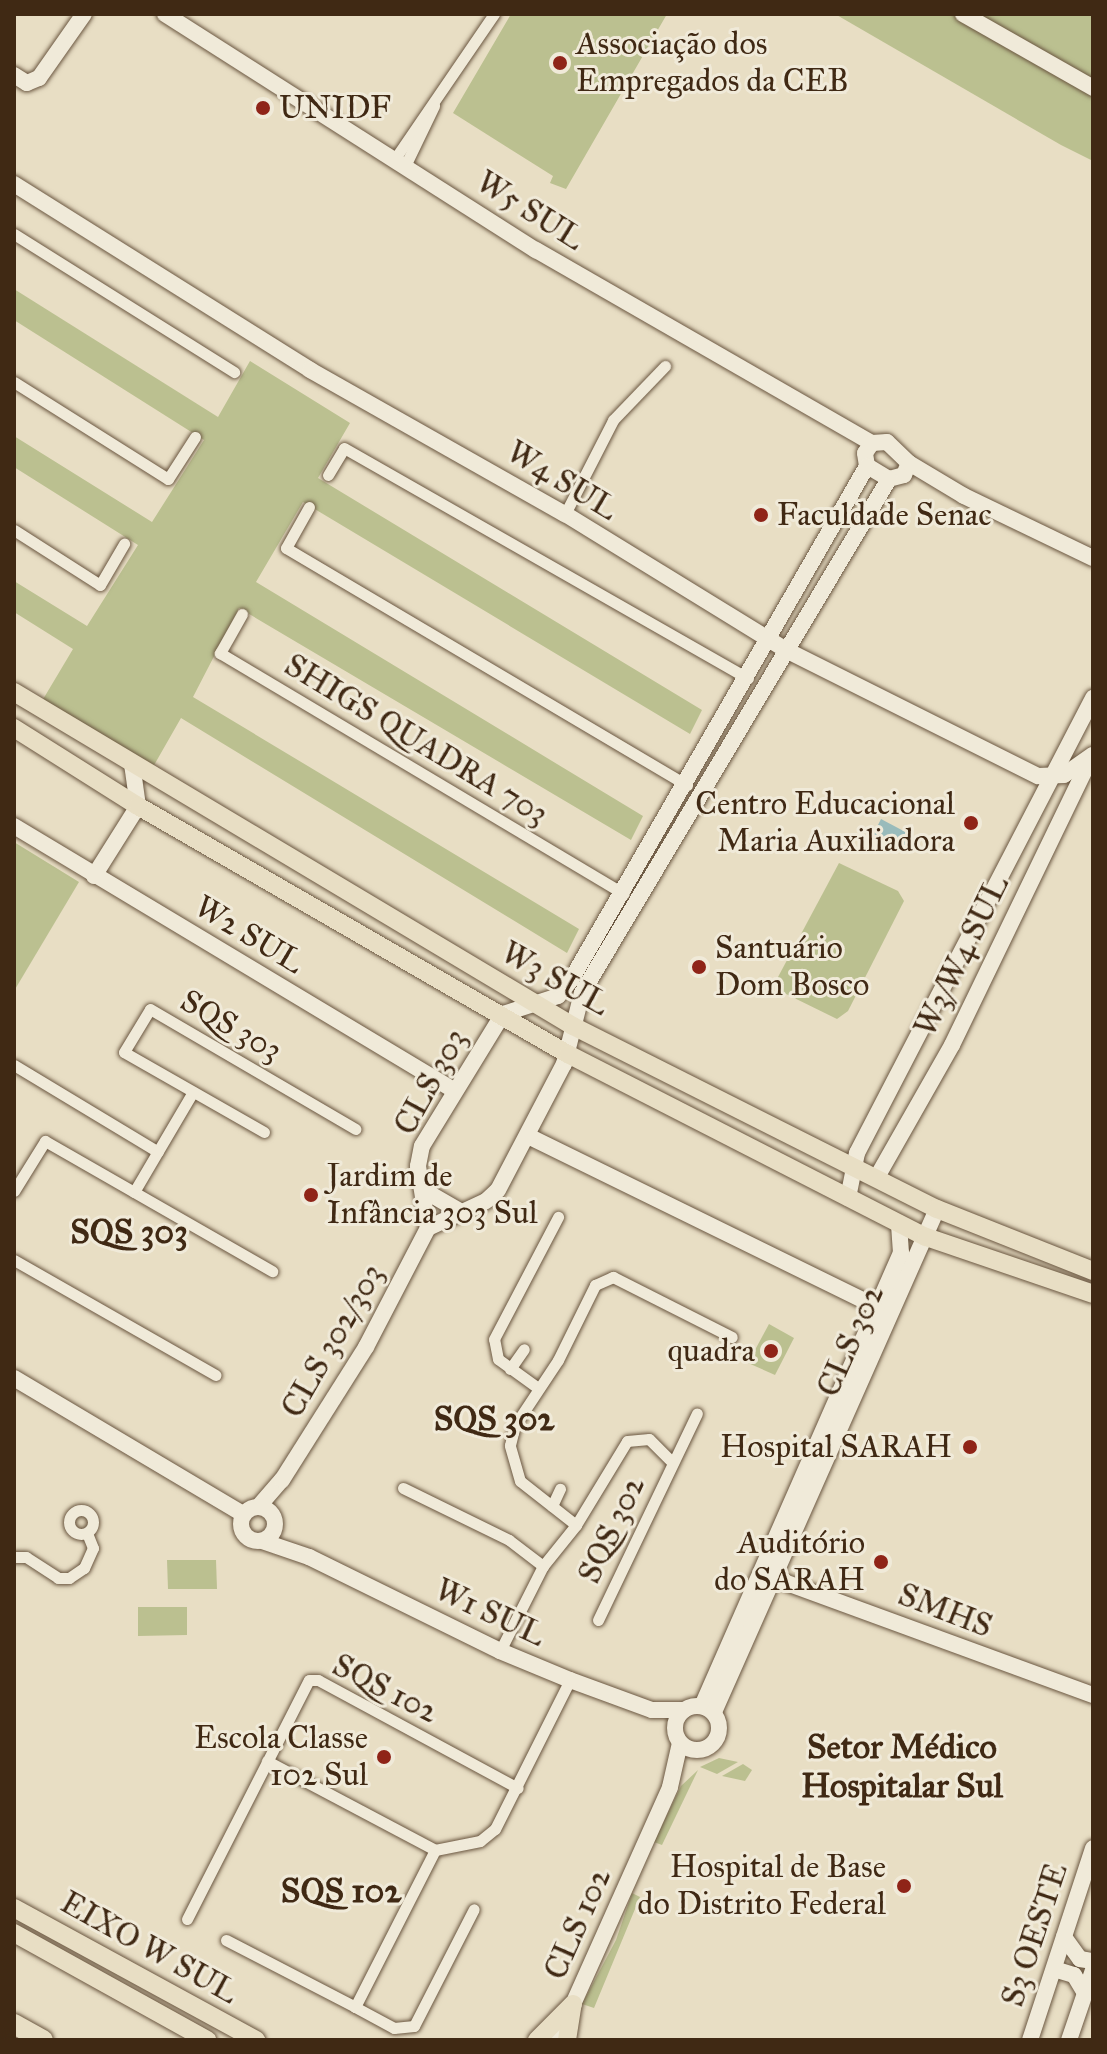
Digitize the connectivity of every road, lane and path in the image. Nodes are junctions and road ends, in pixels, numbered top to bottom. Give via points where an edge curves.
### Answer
1 (165, 14) edge
2 (494, 14) edge
3 (963, 14) edge
4 (80, 16) edge
5 (14, 75) edge
6 (1093, 88) edge
7 (400, 163) junction
8 (14, 184) edge
9 (14, 234) edge
10 (665, 366) dead end
11 (234, 372) dead end
12 (14, 382) edge
13 (195, 437) dead end
14 (872, 443) junction
15 (909, 463) junction
16 (867, 466) junction
17 (328, 475) dead end
18 (889, 479) junction
19 (309, 507) dead end
20 (565, 514) junction
21 (14, 530) edge
22 (124, 544) dead end
23 (1093, 558) edge
24 (242, 614) dead end
25 (769, 640) junction
26 (786, 650) junction
27 (748, 678) junction
28 (14, 692) edge
29 (1093, 698) edge
30 (14, 728) edge
31 (1092, 755) edge
32 (132, 764) junction
33 (1052, 778) junction
34 (687, 785) junction
35 (1036, 805) junction
36 (138, 806) junction
37 (1061, 815) junction
38 (14, 826) edge
39 (662, 842) junction
40 (94, 876) junction
41 (624, 894) junction
42 (362, 902) junction
43 (338, 920) junction
44 (970, 938) junction
45 (602, 944) junction
46 (995, 948) junction
47 (962, 956) junction
48 (987, 969) junction
49 (536, 1005) junction
50 (503, 1014) junction
51 (573, 1026) junction
52 (915, 1048) junction
53 (568, 1054) junction
54 (14, 1065) edge
55 (937, 1068) junction
56 (902, 1072) junction
57 (927, 1087) junction
58 (455, 1091) junction
59 (193, 1092) junction
60 (720, 1099) junction
61 (710, 1125) junction
62 (355, 1129) dead end
63 (264, 1132) dead end
64 (528, 1136) junction
65 (158, 1152) junction
66 (852, 1164) junction
67 (877, 1177) junction
68 (14, 1191) edge
69 (425, 1191) junction
70 (134, 1192) junction
71 (848, 1198) junction
72 (937, 1209) junction
73 (459, 1211) junction
74 (558, 1217) dead end
75 (899, 1223) junction
76 (428, 1228) junction
77 (926, 1237) junction
78 (14, 1260) edge
79 (1070, 1263) junction
80 (272, 1271) dead end
81 (1093, 1271) edge
82 (1025, 1272) junction
83 (1093, 1294) edge
84 (851, 1297) junction
85 (900, 1299) junction
86 (875, 1306) junction
87 (866, 1325) junction
88 (732, 1337) dead end
89 (524, 1349) dead end
90 (510, 1369) junction
91 (216, 1375) dead end
92 (14, 1378) edge
93 (14, 1386) edge
94 (538, 1388) junction
95 (697, 1413) dead end
96 (672, 1462) junction
97 (403, 1488) dead end
98 (560, 1489) dead end
99 (552, 1506) junction
100 (258, 1517) junction
101 (576, 1525) junction
102 (87, 1533) dead end
103 (262, 1541) junction
104 (14, 1557) edge
105 (309, 1557) junction
106 (543, 1566) junction
107 (776, 1579) junction
108 (598, 1620) dead end
109 (500, 1651) junction
110 (570, 1680) junction
111 (1093, 1695) edge
112 (708, 1709) junction
113 (652, 1710) junction
114 (684, 1710) junction
115 (678, 1739) junction
116 (697, 1751) junction
117 (267, 1761) junction
118 (670, 1787) junction
119 (518, 1788) junction
120 (1093, 1848) edge
121 (435, 1850) junction
122 (14, 1908) edge
123 (474, 1909) dead end
124 (187, 1919) dead end
125 (14, 1933) edge
126 (1064, 1937) junction
127 (226, 1940) dead end
128 (1093, 1961) edge
129 (1054, 1969) junction
130 (1093, 1970) edge
131 (1085, 1993) junction
132 (573, 2004) junction
133 (355, 2007) junction
134 (14, 2024) edge
135 (43, 2040) edge
136 (207, 2040) edge
137 (256, 2040) edge
138 (537, 2040) edge
139 (557, 2040) edge
140 (567, 2040) edge
141 (1030, 2040) edge
142 (1069, 2040) edge

1 - 7 main road, W5 SUL
2 - 7 street
3 - 6 main road
4 - 5 main road via 39,78 27,83
7 - 14 main road, W5 SUL via 536,250
8 - 20 main road, W4 SUL via 310,370
9 - 11 street
10 - 20 street via 613,420
12 - 13 street via 168,479
14 - 15 main road via 887,442
14 - 16 main road via 865,453
15 - 18 main road via 904,475
15 - 23 main road via 964,496
16 - 18 main road
16 - 25 main road
17 - 27 street via 344,448
18 - 26 main road
19 - 34 street via 286,548
20 - 25 main road, W4 SUL
21 - 22 street via 100,585
24 - 41 street, SHIGS QUADRA 703 via 220,653
25 - 26 main road, W4 SUL
25 - 27 main road
26 - 33 main road, W4 SUL via 1024,772
26 - 39 main road
27 - 34 main road
28 - 32 main road, W3 SUL
29 - 33 main road, W3/W4 SUL
30 - 36 main road, W3 SUL
31 - 33 main road
31 - 37 main road, W3/W4 SUL
32 - 36 main road
32 - 42 main road, W3 SUL
33 - 35 main road, W3/W4 SUL
34 - 39 main road
35 - 37 main road
35 - 44 main road, W3/W4 SUL
36 - 40 main road
36 - 43 main road, W3 SUL
37 - 46 main road, W3/W4 SUL
38 - 40 main road, W2 SUL
39 - 41 main road
39 - 45 main road
40 - 58 main road, W2 SUL
41 - 45 main road
42 - 43 main road via 345,906
42 - 49 main road, W3 SUL
43 - 50 main road, W3 SUL
44 - 46 main road
44 - 47 main road, W3/W4 SUL
45 - 49 main road via 566,989
45 - 51 main road
46 - 48 main road, W3/W4 SUL
47 - 48 main road via 976,957
47 - 52 main road, W3/W4 SUL
48 - 55 main road, W3/W4 SUL
49 - 50 main road
49 - 51 main road, W3 SUL
50 - 53 main road, W3 SUL
50 - 58 main road, CLS 303
51 - 53 main road
51 - 60 main road, W3 SUL
52 - 55 main road via 927,1065
52 - 56 main road, W3/W4 SUL
53 - 61 main road, W3 SUL
53 - 64 main road
54 - 65 street
55 - 57 main road, W3/W4 SUL
56 - 57 main road via 915,1073
56 - 66 main road, W3/W4 SUL
57 - 67 main road, W3/W4 SUL
58 - 69 main road, CLS 303 via 422,1146 418,1166
59 - 62 street, SQS 303 via 124,1052 150,1009
59 - 63 street, SQS 303
59 - 65 street
60 - 61 main road via 722,1115
60 - 66 main road, W3 SUL
61 - 71 main road, W3 SUL
64 - 73 main road via 498,1190
64 - 84 main road
65 - 70 street
66 - 67 main road, W3 SUL
66 - 71 main road, W3/W4 SUL
67 - 72 main road, W3 SUL
68 - 70 street via 45,1141
69 - 73 main road
69 - 76 main road, CLS 303
70 - 80 street
71 - 75 main road, W3 SUL
72 - 77 main road, CLS 302
72 - 79 main road, W3 SUL
73 - 76 main road
74 - 90 street via 494,1339 498,1359
75 - 77 main road, W3 SUL
75 - 86 main road, CLS 302 via 901,1253
76 - 100 main road, CLS 302/303 via 366,1347
77 - 82 main road, W3 SUL
77 - 85 main road, CLS 302
78 - 91 street
79 - 81 main road, W3 SUL
79 - 82 main road via 1061,1276
82 - 83 main road, W3 SUL
84 - 86 main road
84 - 87 main road
85 - 86 main road
85 - 107 main road, CLS 302
86 - 87 main road, CLS 302
87 - 112 main road, CLS 302
88 - 94 street, SQS 302 via 613,1277 602,1278
89 - 90 street
90 - 94 street
92 - 100 main road, W1 SUL
93 - 100 main road, W1 SUL
94 - 99 street, SQS 302 via 515,1425 511,1463 520,1481
95 - 96 street, SQS 302
96 - 101 street, SQS 302 via 649,1439 627,1441
96 - 108 street, SQS 302
97 - 106 street, SQS 302 via 509,1540
98 - 99 street, SQS 302
99 - 101 street, SQS 302
100 - 103 main road
100 - 103 main road, W1 SUL via 246,1536
100 - 105 main road, W1 SUL
101 - 106 street, SQS 302
102 - 104 street via 93,1548 84,1568 69,1578 58,1578 26,1557
103 - 105 main road, W1 SUL
105 - 109 main road, W1 SUL
106 - 109 street, SQS 302
107 - 111 main road, SMHS
107 - 112 main road, CLS 302
109 - 110 main road, W1 SUL
110 - 113 main road, W1 SUL
110 - 119 street
112 - 114 main road, W1 SUL
112 - 116 main road, CLS 102 via 718,1737
113 - 114 main road, W1 SUL
113 - 115 main road, W1 SUL
114 - 115 main road, CLS 102
115 - 116 main road
115 - 118 main road, CLS 102
116 - 118 main road, CLS 102
117 - 119 street, SQS 102 via 301,1686 318,1680
117 - 121 street
117 - 124 street, SQS 102
118 - 132 main road, CLS 102
119 - 121 street via 488,1836
120 - 126 main road, S3 OESTE
121 - 133 street
122 - 137 main road, EIXO W SUL
123 - 133 street via 414,2026 394,2028
125 - 136 main road, EIXO W SUL
126 - 128 main road via 1080,1959
126 - 129 main road, S3 OESTE
127 - 133 street
129 - 131 main road via 1074,1975
129 - 141 main road, S3 OESTE
130 - 131 main road, S3 OESTE
131 - 142 main road, S3 OESTE
132 - 138 main road
132 - 139 main road, CLS 102
132 - 140 main road
134 - 135 highway

